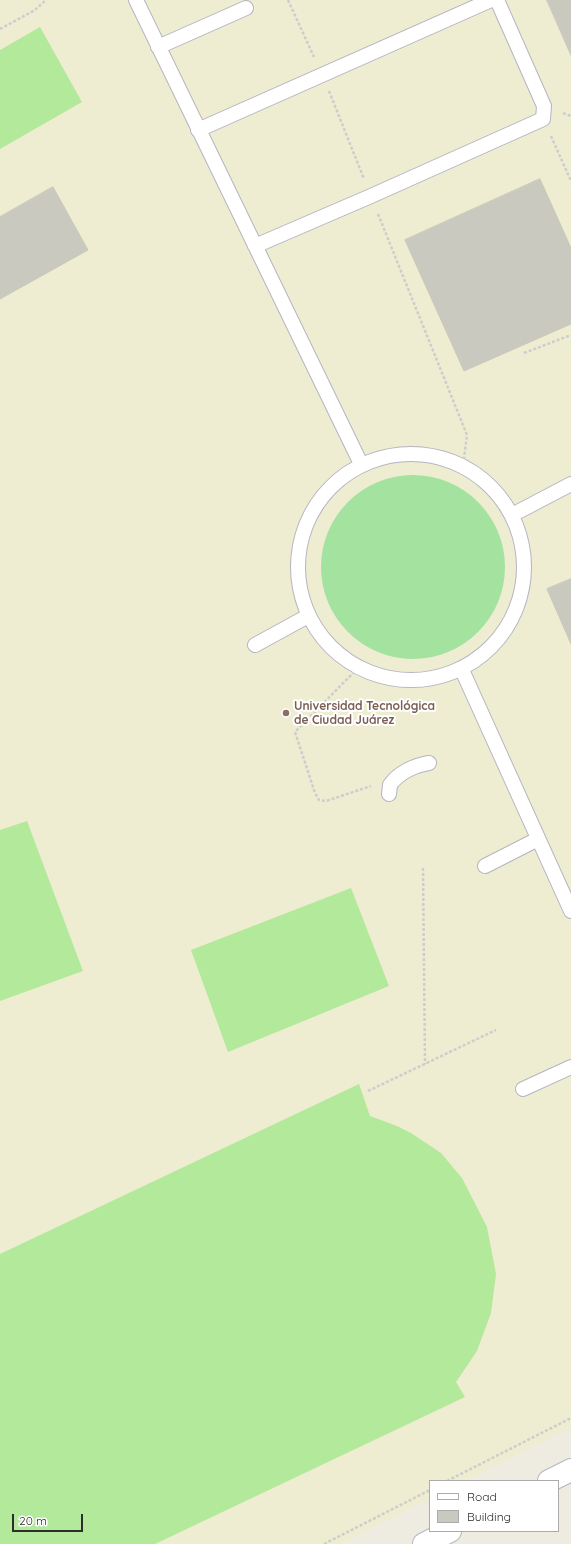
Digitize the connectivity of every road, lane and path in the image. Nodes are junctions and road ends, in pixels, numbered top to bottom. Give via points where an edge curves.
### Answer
1 (46, 0) edge
2 (136, 0) edge
3 (288, 0) edge
4 (490, 0) edge
5 (496, 0) edge
6 (246, 8) dead end
7 (0, 29) edge
8 (158, 46) junction
9 (322, 75) junction
10 (543, 119) junction
11 (198, 130) junction
12 (571, 181) edge
13 (371, 196) junction
14 (255, 246) junction
15 (571, 335) edge
16 (524, 353) dead end
17 (361, 464) junction
18 (463, 466) junction
19 (571, 484) edge
20 (512, 515) junction
21 (308, 616) junction
22 (255, 645) dead end
23 (358, 668) junction
24 (462, 670) junction
25 (429, 763) dead end
26 (389, 790) joint
27 (538, 839) junction
28 (485, 866) dead end
29 (423, 868) dead end
30 (571, 911) edge
31 (496, 1030) dead end
32 (425, 1064) junction
33 (571, 1067) edge
34 (523, 1089) dead end
35 (368, 1091) dead end
36 (571, 1418) edge
37 (571, 1470) edge
38 (449, 1480) edge
39 (551, 1480) edge
40 (429, 1491) edge
41 (448, 1532) edge
42 (451, 1532) edge
43 (324, 1544) edge
44 (424, 1544) edge
45 (457, 1544) edge

1 - 7 path via 34,10
2 - 8 lane
3 - 9 path
4 - 9 lane
5 - 10 lane via 544,106
6 - 8 lane
8 - 11 lane
9 - 11 lane
9 - 13 path
10 - 12 path
10 - 13 lane
11 - 14 lane
13 - 14 lane
13 - 18 path via 467,435
14 - 17 lane
15 - 16 path
17 - 18 lane via 394,454 430,454
17 - 21 lane via 332,484 310,513 299,546 298,582
18 - 20 lane via 491,487
19 - 20 lane
20 - 24 lane via 522,544 525,574 519,603 506,631 487,653
21 - 22 lane
21 - 23 lane via 329,646
23 - 24 lane via 392,680 428,680
23 - 26 path via 295,732 319,800 326,801 369,786
24 - 27 lane
25 - 26 lane via 406,771
27 - 28 lane
27 - 30 lane
29 - 32 path
31 - 32 path
32 - 35 path
33 - 34 lane
36 - 38 path
37 - 39 street
40 - 43 path
41 - 44 street
42 - 45 street

